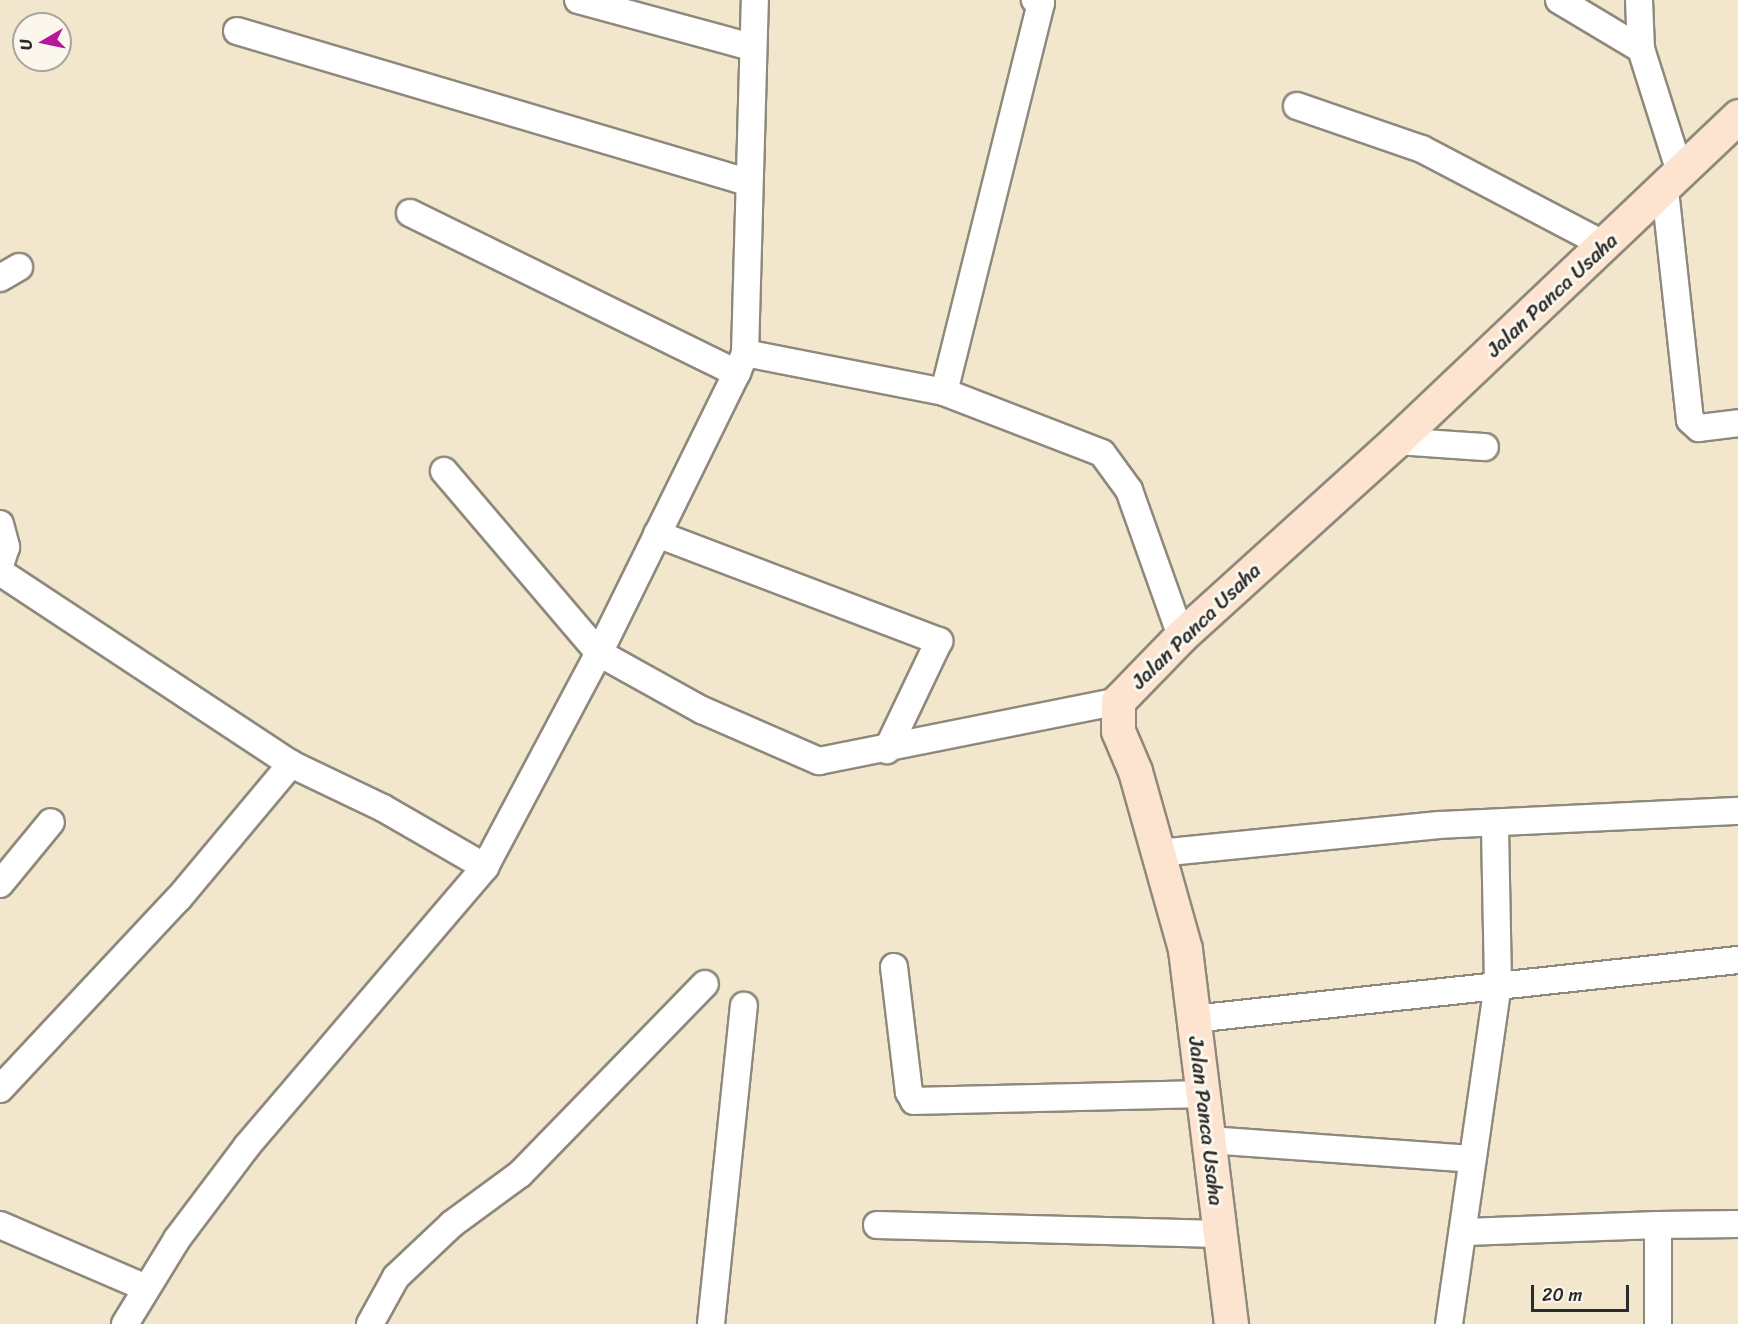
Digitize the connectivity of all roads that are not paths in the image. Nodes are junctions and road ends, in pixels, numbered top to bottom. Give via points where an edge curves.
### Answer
1 (578, 0) edge
2 (755, 0) edge
3 (1559, 0) edge
4 (1639, 0) edge
5 (1039, 1) edge
6 (237, 31) dead end
7 (752, 47) junction
8 (1641, 49) junction
9 (1297, 106) dead end
10 (1738, 116) edge
11 (1673, 181) junction
12 (747, 182) junction
13 (410, 213) dead end
14 (1605, 245) junction
15 (741, 363) junction
16 (944, 393) junction
17 (1738, 423) edge
18 (1396, 441) junction
19 (1485, 447) dead end
20 (444, 471) dead end
21 (0, 524) edge
22 (657, 534) junction
23 (0, 566) edge
24 (0, 572) edge
25 (1181, 636) junction
26 (599, 653) junction
27 (1118, 701) junction
28 (887, 750) junction
29 (291, 764) junction
30 (1738, 811) edge
31 (51, 822) dead end
32 (1495, 826) junction
33 (1160, 853) junction
34 (485, 867) junction
35 (0, 884) edge
36 (1738, 960) edge
37 (894, 968) dead end
38 (705, 984) dead end
39 (1498, 984) junction
40 (744, 1006) dead end
41 (1193, 1018) junction
42 (0, 1089) edge
43 (1202, 1094) junction
44 (1208, 1140) junction
45 (1473, 1159) junction
46 (1738, 1224) edge
47 (0, 1225) edge
48 (877, 1225) dead end
49 (1658, 1225) junction
50 (1465, 1232) junction
51 (1220, 1233) junction
52 (144, 1287) junction
53 (125, 1324) edge
54 (370, 1324) edge
55 (711, 1324) edge
56 (1231, 1324) edge
57 (1449, 1324) edge
58 (1658, 1324) edge

1 - 7 street
2 - 7 street
3 - 8 street
4 - 8 street
5 - 16 street
6 - 12 street via 441,96
7 - 12 street
8 - 11 street
9 - 14 street via 1422,149
10 - 11 street, Jalan Panca Usaha
11 - 14 street, Jalan Panca Usaha
11 - 17 street via 1690,420 1699,429
12 - 15 street
13 - 15 street
14 - 18 street, Jalan Panca Usaha
15 - 16 street
15 - 22 street
16 - 25 street via 1102,453 1129,490
18 - 19 street
18 - 25 street, Jalan Panca Usaha
20 - 26 street
21 - 23 street via 6,547
22 - 26 street
22 - 28 street via 939,641
24 - 29 street
25 - 27 street, Jalan Panca Usaha
26 - 28 street via 702,710 819,761
26 - 34 street
27 - 28 street
27 - 33 street, Jalan Panca Usaha via 1118,731
29 - 34 street via 383,808
29 - 42 street via 180,898
30 - 32 street
31 - 35 street
32 - 33 street via 1439,825
32 - 39 street
33 - 41 street, Jalan Panca Usaha via 1185,949
34 - 52 street via 247,1146
36 - 39 street
37 - 43 street via 909,1092 914,1101
38 - 54 street via 520,1174 452,1224 396,1277
39 - 41 street
39 - 45 street
40 - 55 street
41 - 43 street, Jalan Panca Usaha
43 - 44 street, Jalan Panca Usaha
44 - 45 street
44 - 51 street, Jalan Panca Usaha
45 - 50 street
46 - 49 street
47 - 52 street
48 - 51 street
49 - 50 street
49 - 58 street
50 - 57 street
51 - 56 street, Jalan Panca Usaha
52 - 53 street

